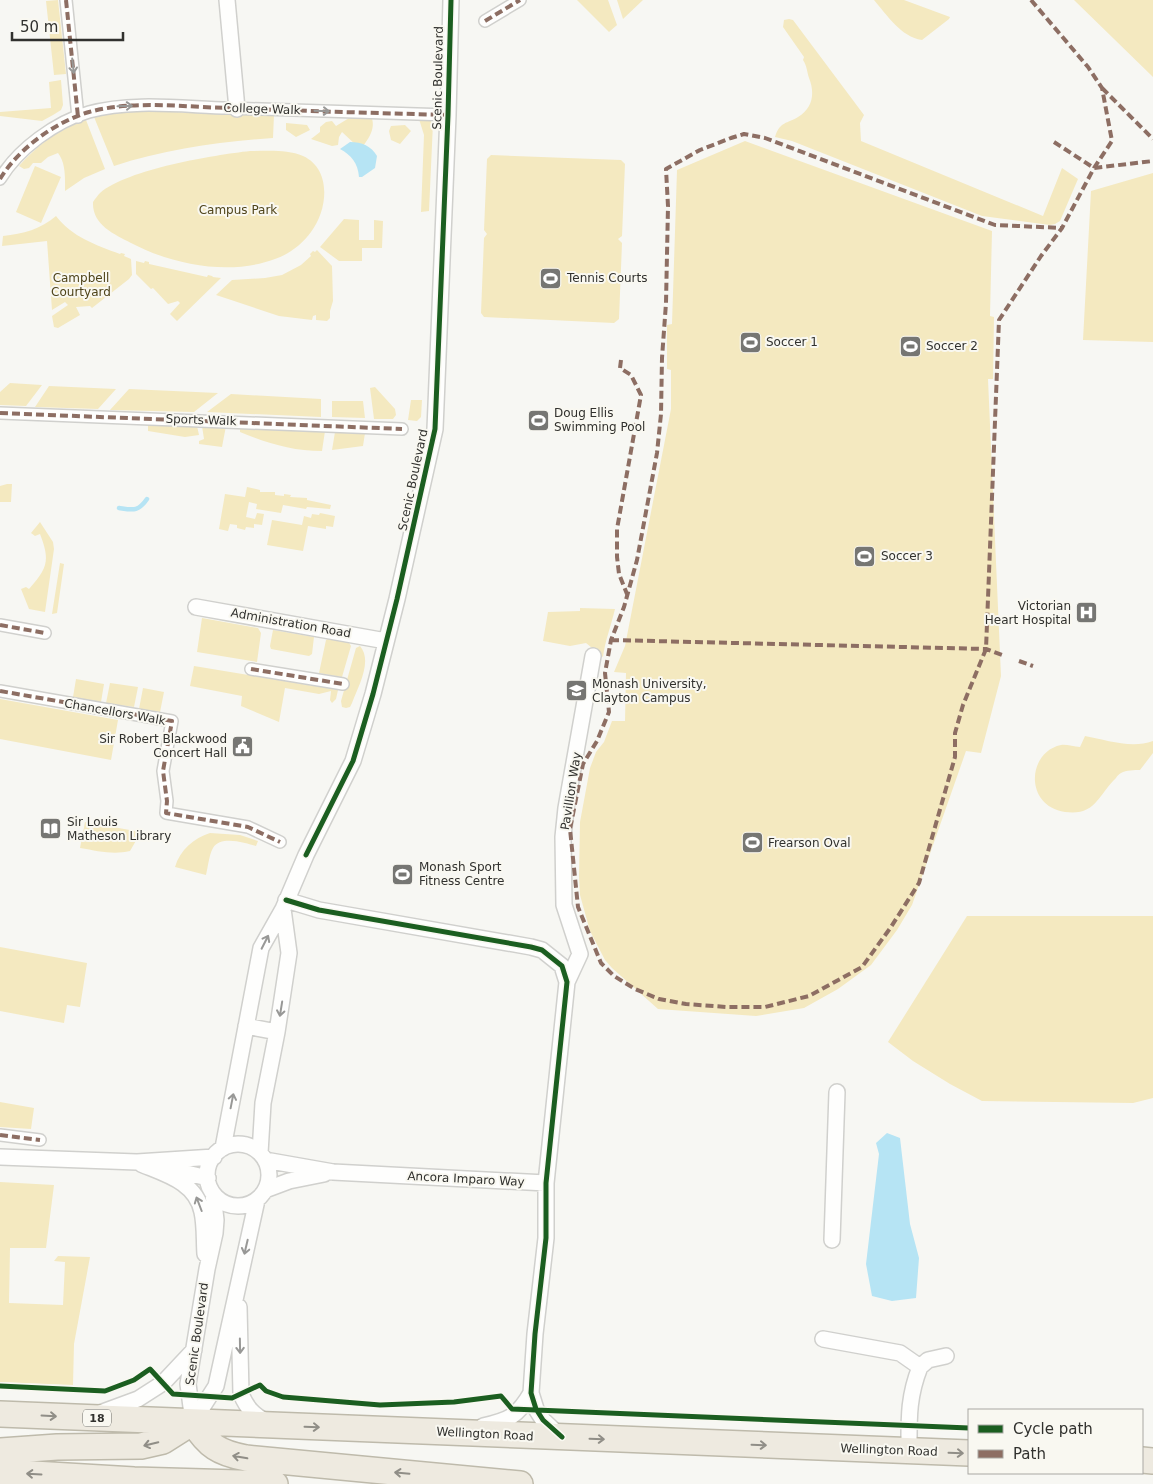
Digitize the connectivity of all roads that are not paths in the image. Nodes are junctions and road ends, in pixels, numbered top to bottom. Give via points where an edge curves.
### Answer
1 (66, 0) edge
2 (227, 0) edge
3 (450, 0) edge
4 (520, 0) edge
5 (485, 21) dead end
6 (237, 109) junction
7 (448, 115) junction
8 (78, 117) junction
9 (0, 179) edge
10 (0, 413) edge
11 (402, 429) dead end
12 (196, 607) dead end
13 (0, 625) edge
14 (45, 633) dead end
15 (386, 640) junction
16 (593, 656) dead end
17 (251, 669) dead end
18 (343, 684) dead end
19 (0, 692) edge
20 (280, 842) dead end
21 (284, 904) junction
22 (567, 982) junction
23 (246, 1026) junction
24 (278, 1032) junction
25 (837, 1092) dead end
26 (0, 1135) edge
27 (40, 1140) dead end
28 (219, 1153) junction
29 (262, 1157) junction
30 (0, 1158) edge
31 (137, 1162) junction
32 (333, 1172) junction
33 (208, 1178) junction
34 (546, 1183) junction
35 (213, 1194) junction
36 (261, 1195) junction
37 (832, 1240) dead end
38 (207, 1269) junction
39 (239, 1280) junction
40 (823, 1339) dead end
41 (194, 1350) junction
42 (946, 1356) dead end
43 (920, 1367) junction
44 (531, 1394) junction
45 (0, 1414) edge
46 (87, 1418) junction
47 (193, 1422) junction
48 (273, 1425) junction
49 (461, 1432) junction
50 (562, 1437) junction
51 (0, 1451) edge
52 (909, 1451) junction
53 (968, 1454) edge
54 (0, 1472) edge
55 (128, 1482) edge
56 (275, 1484) edge
57 (520, 1484) edge

1 -> 8 street
2 - 6 street
3 - 7 street, Scenic Boulevard
4 - 5 street
6 -> 7 street, College Walk
8 -> 6 street, College Walk via 117,106
7 - 15 street, Scenic Boulevard via 435,429
8 - 9 street, College Walk via 26,148
10 - 11 street, Sports Walk
12 - 15 street, Administration Road
13 - 14 street
15 - 21 street, Scenic Boulevard via 353,761
16 - 22 street, Pavillion Way via 563,837 564,905 580,954
17 - 18 street
19 - 20 street, Chancellors Walk via 172,721 163,771 166,813 248,827
21 - 22 street via 542,950 562,966
23 -> 21 street, Scenic Boulevard via 261,948
21 -> 24 street via 289,953
22 - 34 street, Pavillion Way
23 - 24 street
28 -> 23 street, Scenic Boulevard
24 - 29 street via 263,1103
25 - 37 street
26 - 27 street
28 - 29 street via 232,1145 242,1145 252,1148
28 - 31 street
28 - 33 street via 208,1166
29 - 32 street, Ancora Imparo Way
29 - 36 street via 269,1177
30 - 31 street
31 - 33 street
38 -> 31 street via 202,1211 195,1194 184,1183
32 - 34 street, Ancora Imparo Way
32 - 36 street, Ancora Imparo Way via 289,1180
33 - 35 street
34 - 44 street via 546,1238
35 - 36 street via 229,1205 239,1206 249,1204
35 - 38 street, Scenic Boulevard via 215,1233
36 -> 39 street, Scenic Boulevard
38 - 41 street, Scenic Boulevard
39 - 47 street, Scenic Boulevard via 216,1386
39 -> 48 street via 241,1394 253,1415
40 - 43 street via 900,1353
41 - 46 street via 163,1383 138,1399
41 - 47 street, Scenic Boulevard via 188,1384
42 - 43 street via 928,1360
43 - 52 street via 910,1402
44 - 49 street via 512,1418
44 - 50 street via 543,1420
45 -> 46 highway, Wellington Road / 18
46 - 47 highway, Wellington Road / 18
47 - 48 highway, Wellington Road / 18
47 -> 51 highway via 163,1441 141,1446
57 -> 47 highway via 230,1455 211,1446
48 -> 49 highway, Wellington Road / 18
49 - 50 highway, Wellington Road / 18
50 -> 52 highway, Wellington Road / 18
52 -> 53 highway, Wellington Road / 18
55 -> 54 highway
55 - 56 highway

